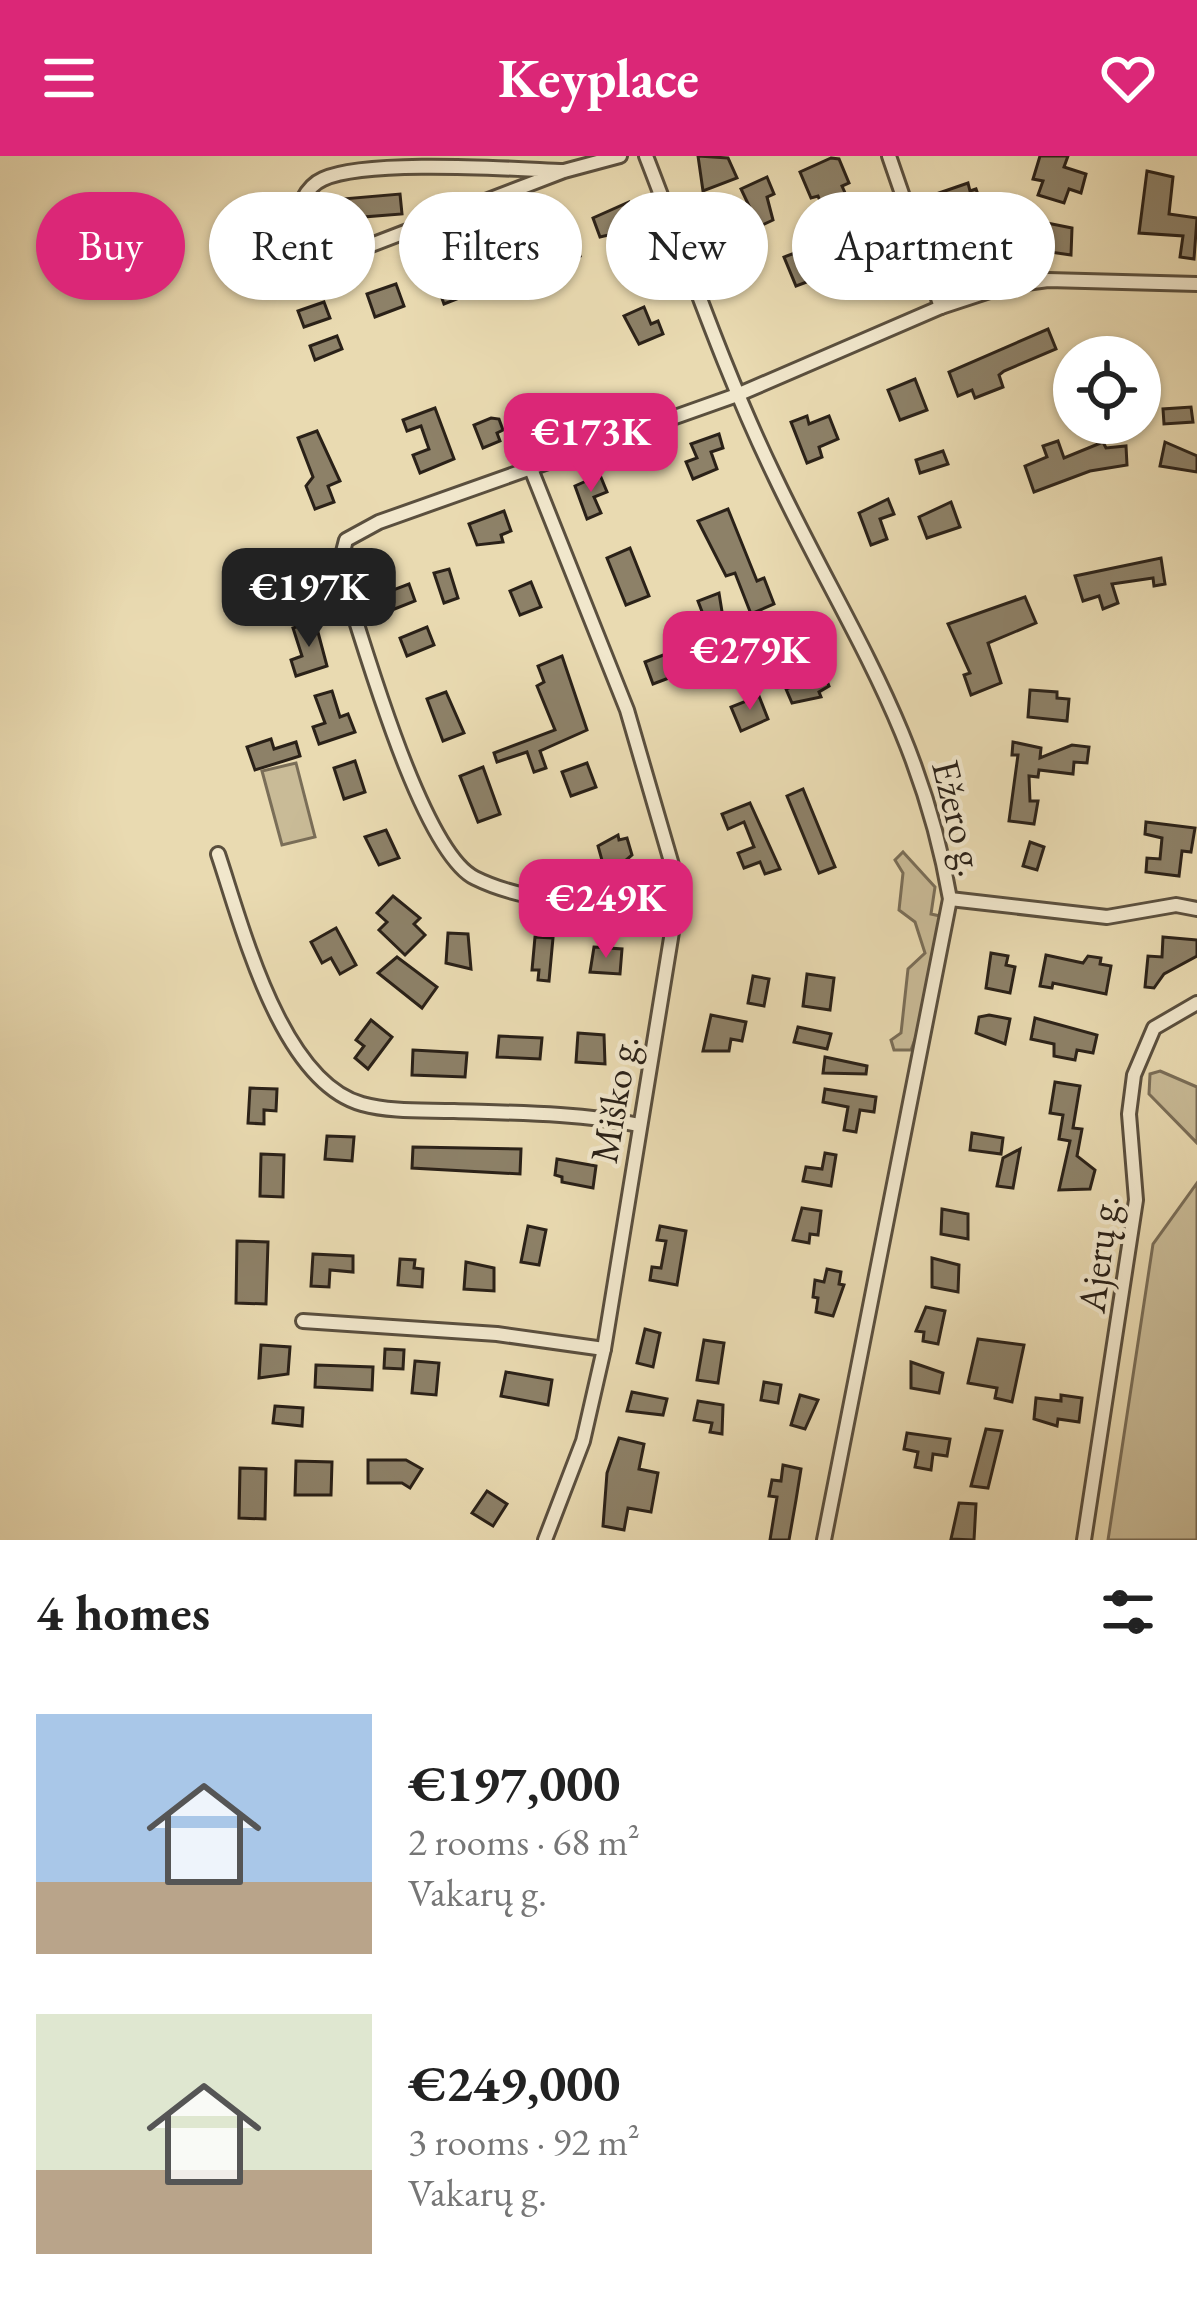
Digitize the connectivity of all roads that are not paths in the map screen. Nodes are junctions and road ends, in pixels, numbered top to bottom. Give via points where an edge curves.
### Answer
1 (620, 156) edge
2 (646, 156) edge
3 (889, 156) edge
4 (564, 171) junction
5 (1197, 284) edge
6 (941, 307) junction
7 (737, 395) junction
8 (531, 469) junction
9 (218, 854) dead end
10 (950, 899) junction
11 (1197, 908) edge
12 (676, 910) junction
13 (1197, 1003) edge
14 (639, 1125) junction
15 (302, 1321) dead end
16 (604, 1349) junction
17 (545, 1540) edge
18 (824, 1540) edge
19 (1084, 1540) edge

1 - 4 street
2 - 7 street, Ežero g.
3 - 6 street
4 - 4 street via 479,167 320,179 298,208 298,246 304,259 320,263
5 - 6 street via 1025,282
6 - 7 street
7 - 8 street
7 - 10 street, Ežero g. via 890,697 936,823
8 - 12 street, Miško g. via 627,710 677,873
8 - 12 street via 363,529 346,541 339,567 412,780 454,861 488,884
9 - 14 street via 268,995 313,1069 344,1096 400,1109
10 - 11 street via 1107,917
10 - 18 street, Ežero g.
12 - 14 street, Miško g.
13 - 19 street, Ajerų g. via 1154,1028 1134,1075 1136,1200
14 - 16 street, Miško g.
15 - 16 street
16 - 17 street, Miško g. via 583,1441

